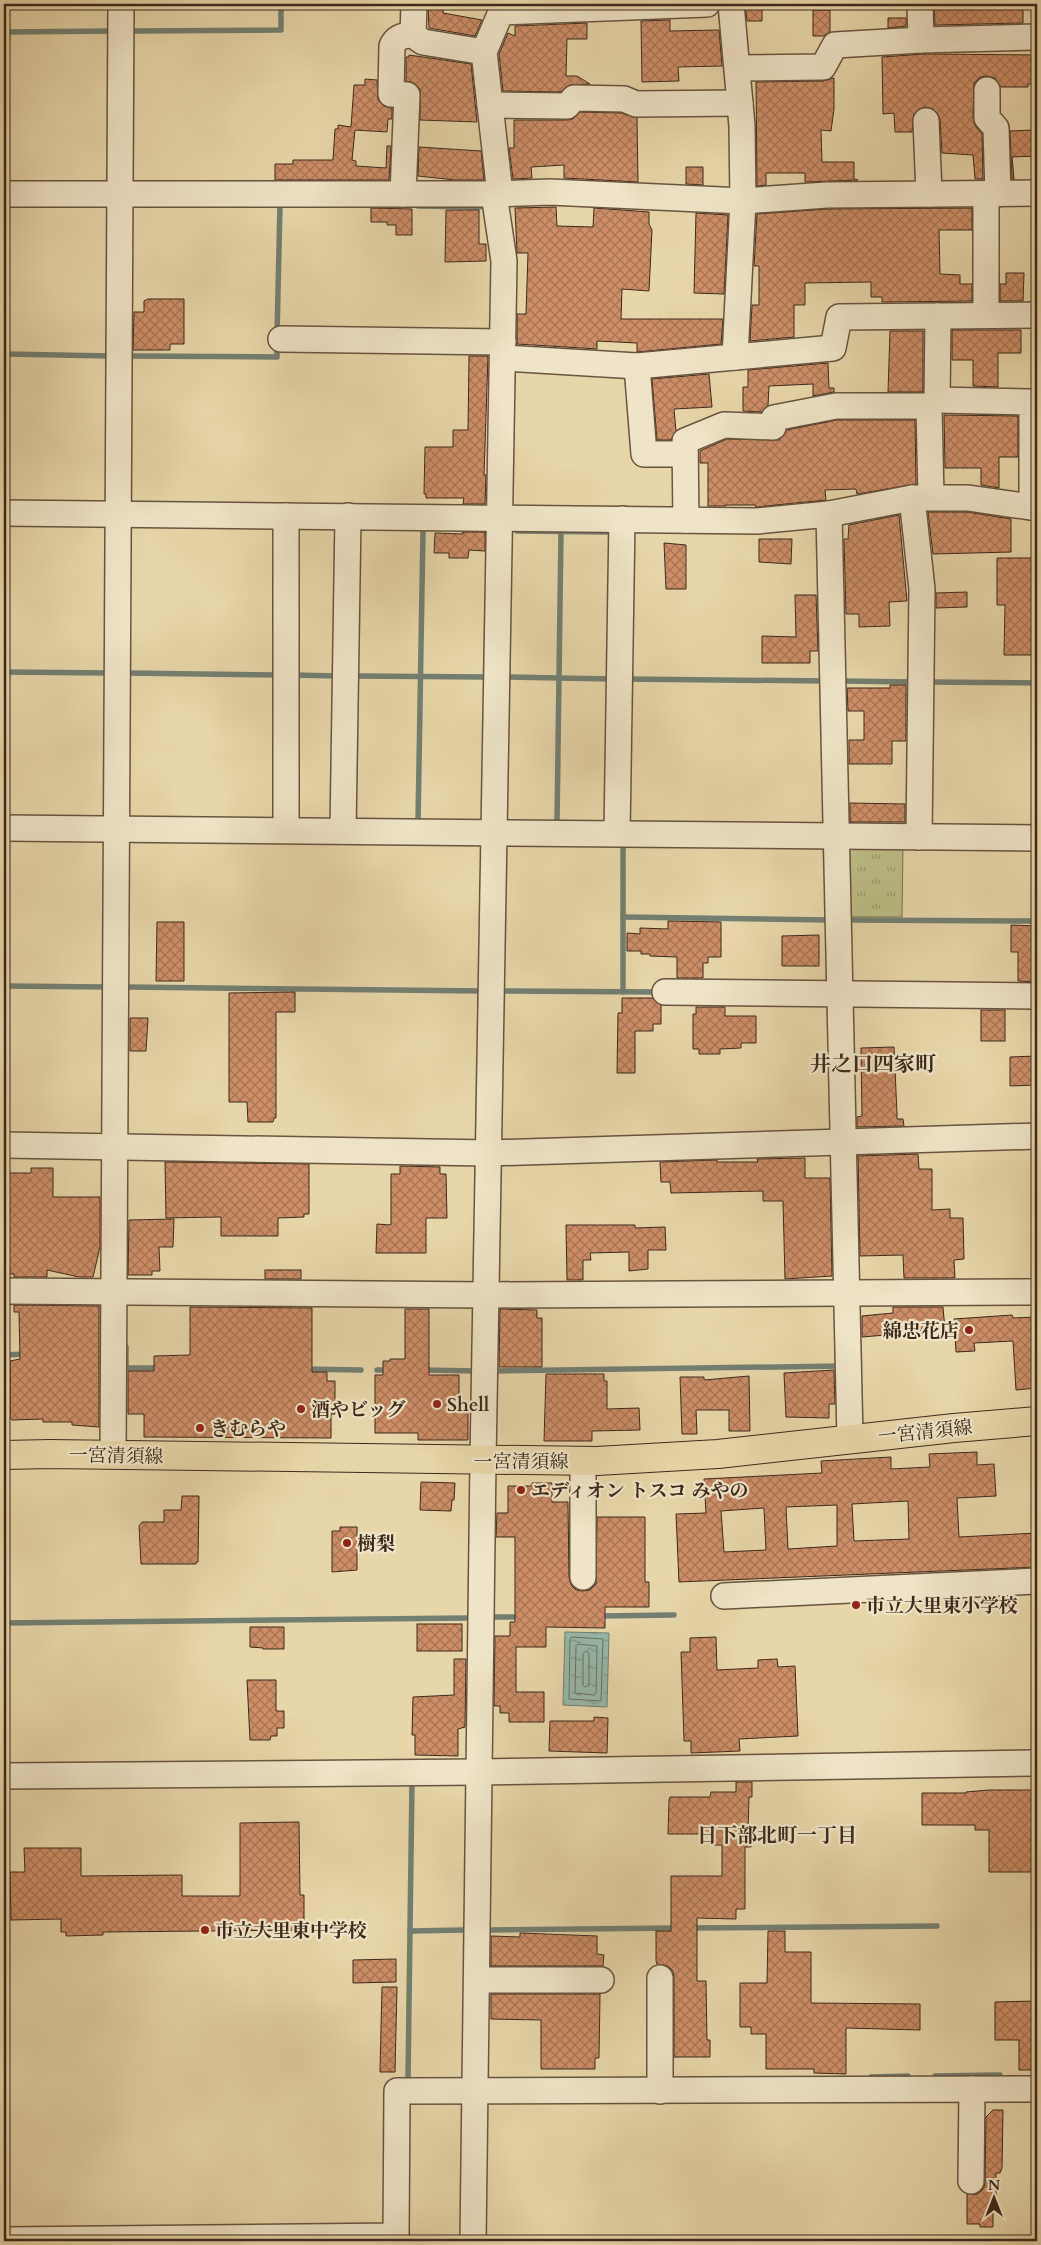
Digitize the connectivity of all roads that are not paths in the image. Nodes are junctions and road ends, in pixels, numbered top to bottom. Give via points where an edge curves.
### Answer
1 (121, 4) edge
2 (414, 4) edge
3 (707, 4) edge
4 (731, 4) edge
5 (920, 4) edge
6 (413, 36) junction
7 (1037, 37) edge
8 (921, 40) junction
9 (484, 52) junction
10 (738, 68) junction
11 (987, 90) dead end
12 (740, 103) junction
13 (490, 105) junction
14 (926, 121) dead end
15 (4, 194) edge
16 (403, 194) junction
17 (497, 194) junction
18 (929, 194) junction
19 (992, 194) junction
20 (1037, 194) edge
21 (120, 195) junction
22 (743, 201) junction
23 (1037, 313) edge
24 (986, 315) junction
25 (938, 316) junction
26 (281, 339) dead end
27 (503, 350) junction
28 (735, 357) junction
29 (637, 366) junction
30 (933, 403) junction
31 (685, 454) junction
32 (922, 497) junction
33 (1035, 508) edge
34 (4, 513) edge
35 (118, 514) junction
36 (829, 514) junction
37 (286, 516) junction
38 (348, 516) junction
39 (500, 518) junction
40 (622, 519) junction
41 (686, 520) junction
42 (4, 828) edge
43 (117, 829) junction
44 (286, 830) junction
45 (343, 831) junction
46 (495, 832) junction
47 (617, 833) junction
48 (837, 836) junction
49 (919, 837) junction
50 (1037, 838) edge
51 (665, 992) dead end
52 (841, 994) junction
53 (1037, 996) edge
54 (1037, 1136) edge
55 (844, 1142) junction
56 (4, 1145) edge
57 (114, 1147) junction
58 (489, 1153) junction
59 (4, 1292) edge
60 (114, 1292) junction
61 (847, 1292) junction
62 (1037, 1292) edge
63 (486, 1296) junction
64 (1037, 1421) edge
65 (850, 1439) junction
66 (4, 1455) edge
67 (113, 1455) junction
68 (483, 1461) junction
69 (584, 1461) junction
70 (584, 1577) dead end
71 (1037, 1581) edge
72 (724, 1596) dead end
73 (1037, 1763) edge
74 (479, 1772) junction
75 (4, 1776) edge
76 (660, 1978) dead end
77 (476, 1980) junction
78 (601, 1980) dead end
79 (972, 2089) junction
80 (1037, 2089) edge
81 (660, 2091) junction
82 (475, 2092) junction
83 (971, 2181) dead end
84 (4, 2240) edge
85 (473, 2241) edge

1 - 21 street
2 - 6 street
3 - 9 street via 501,12
4 - 10 street
5 - 8 street
6 - 9 street via 423,42
6 - 16 street via 403,35 392,46 391,94 407,95
7 - 8 street
8 - 10 street via 835,45 822,67
9 - 13 street
10 - 12 street
11 - 19 street via 988,118 996,128
12 - 13 street via 636,104 624,99 574,98 567,106
12 - 22 street
13 - 17 street
14 - 18 street
15 - 21 street
16 - 17 street
16 - 21 street
17 - 22 street via 550,192
17 - 27 street via 504,261
18 - 19 street
18 - 22 street via 827,195
19 - 20 street
19 - 24 street
21 - 35 street
22 - 28 street
23 - 24 street
24 - 25 street
25 - 28 street via 839,317 833,348
25 - 30 street
26 - 27 street
27 - 29 street
27 - 39 street
28 - 29 street
29 - 31 street via 644,454
30 - 31 street via 836,406 774,418 773,427 724,425 685,441
30 - 32 street
30 - 33 street via 1029,402 1032,406
31 - 41 street
32 - 33 street via 968,498
32 - 36 street
32 - 49 street
34 - 35 street
35 - 37 street
35 - 43 street
36 - 41 street via 757,521
36 - 48 street
37 - 38 street
37 - 44 street
38 - 39 street
38 - 45 street
39 - 40 street
39 - 46 street
40 - 41 street
40 - 47 street
42 - 43 street
43 - 44 street
43 - 57 street
44 - 45 street
45 - 46 street
46 - 47 street
46 - 58 street
47 - 48 street
48 - 49 street
48 - 52 street
49 - 50 street
51 - 52 street
52 - 53 street
52 - 55 street
54 - 55 street
55 - 58 street
55 - 61 street
56 - 57 street
57 - 58 street
57 - 60 street
58 - 63 street
59 - 60 street
60 - 63 street
60 - 67 street
61 - 62 street
61 - 63 street
61 - 65 street
63 - 68 street
64 - 65 main road, 一宮清須線
65 - 69 main road, 一宮清須線 via 718,1454
66 - 67 main road, 一宮清須線
67 - 68 main road, 一宮清須線
68 - 69 main road, 一宮清須線
68 - 74 street
69 - 70 street
71 - 72 street
73 - 74 street
74 - 75 street
74 - 77 street
76 - 81 street
77 - 78 street
77 - 82 street
79 - 80 street
79 - 81 street
79 - 83 street
81 - 82 street
82 - 84 street via 397,2091 396,2236
82 - 85 street

